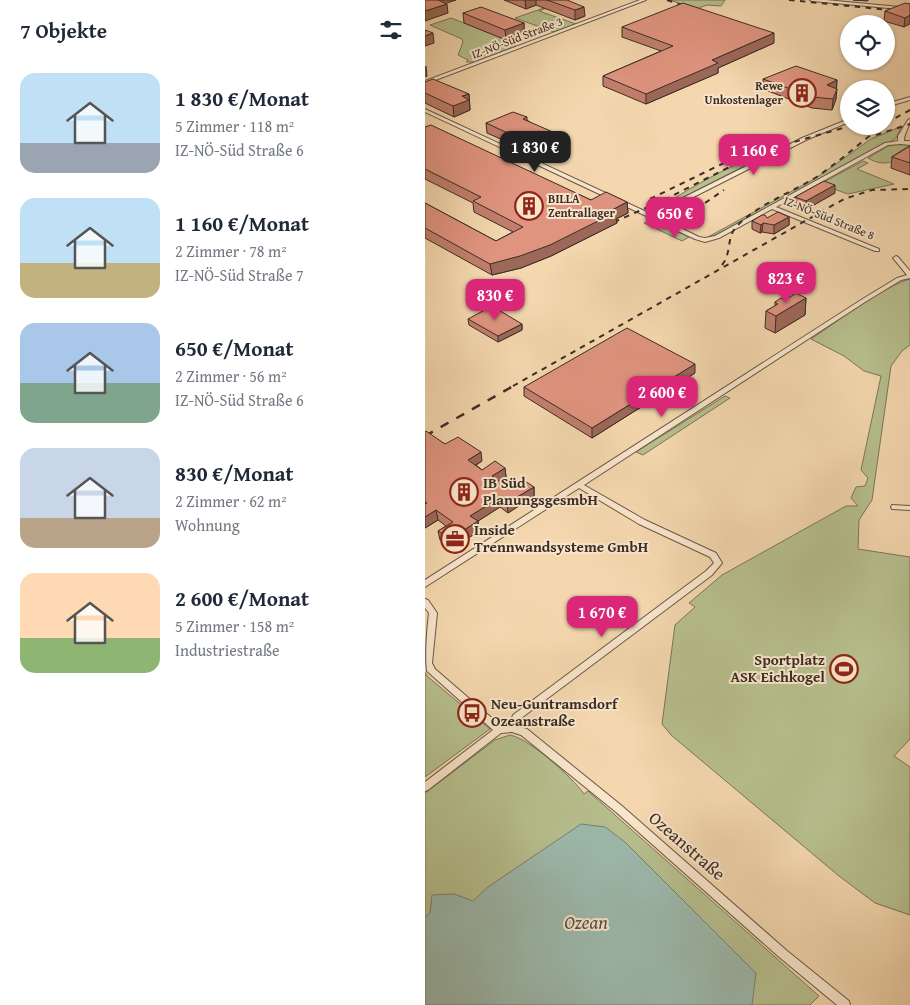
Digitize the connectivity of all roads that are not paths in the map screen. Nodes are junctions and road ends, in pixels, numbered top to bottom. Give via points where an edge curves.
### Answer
1 (644, 0) edge
2 (812, 0) edge
3 (910, 10) edge
4 (425, 83) edge
5 (910, 98) edge
6 (895, 103) edge
7 (425, 110) edge
8 (910, 120) edge
9 (840, 124) edge
10 (901, 142) junction
11 (910, 143) edge
12 (772, 207) junction
13 (652, 216) junction
14 (877, 250) dead end
15 (896, 258) dead end
16 (910, 276) edge
17 (579, 485) junction
18 (895, 507) dead end
19 (910, 508) edge
20 (425, 584) edge
21 (425, 602) edge
22 (512, 728) junction
23 (499, 730) junction
24 (425, 786) edge
25 (845, 1005) edge

1 - 4 street, IZ-NÖ-Süd Straße 3
2 - 3 street
5 - 6 street
7 - 13 street
8 - 10 street
9 - 13 street
10 - 11 street
10 - 12 street via 887,144
12 - 13 street via 717,237 705,240
12 - 14 street, IZ-NÖ-Süd Straße 8
15 - 16 street
16 - 17 street via 899,279 863,301
17 - 20 street
17 - 22 street via 648,526 713,555 718,563 516,717
18 - 19 street
21 - 23 street via 433,613 428,664 431,671
22 - 23 street
22 - 25 street, Ozeanstraße via 524,732 619,809 782,954
23 - 24 street

